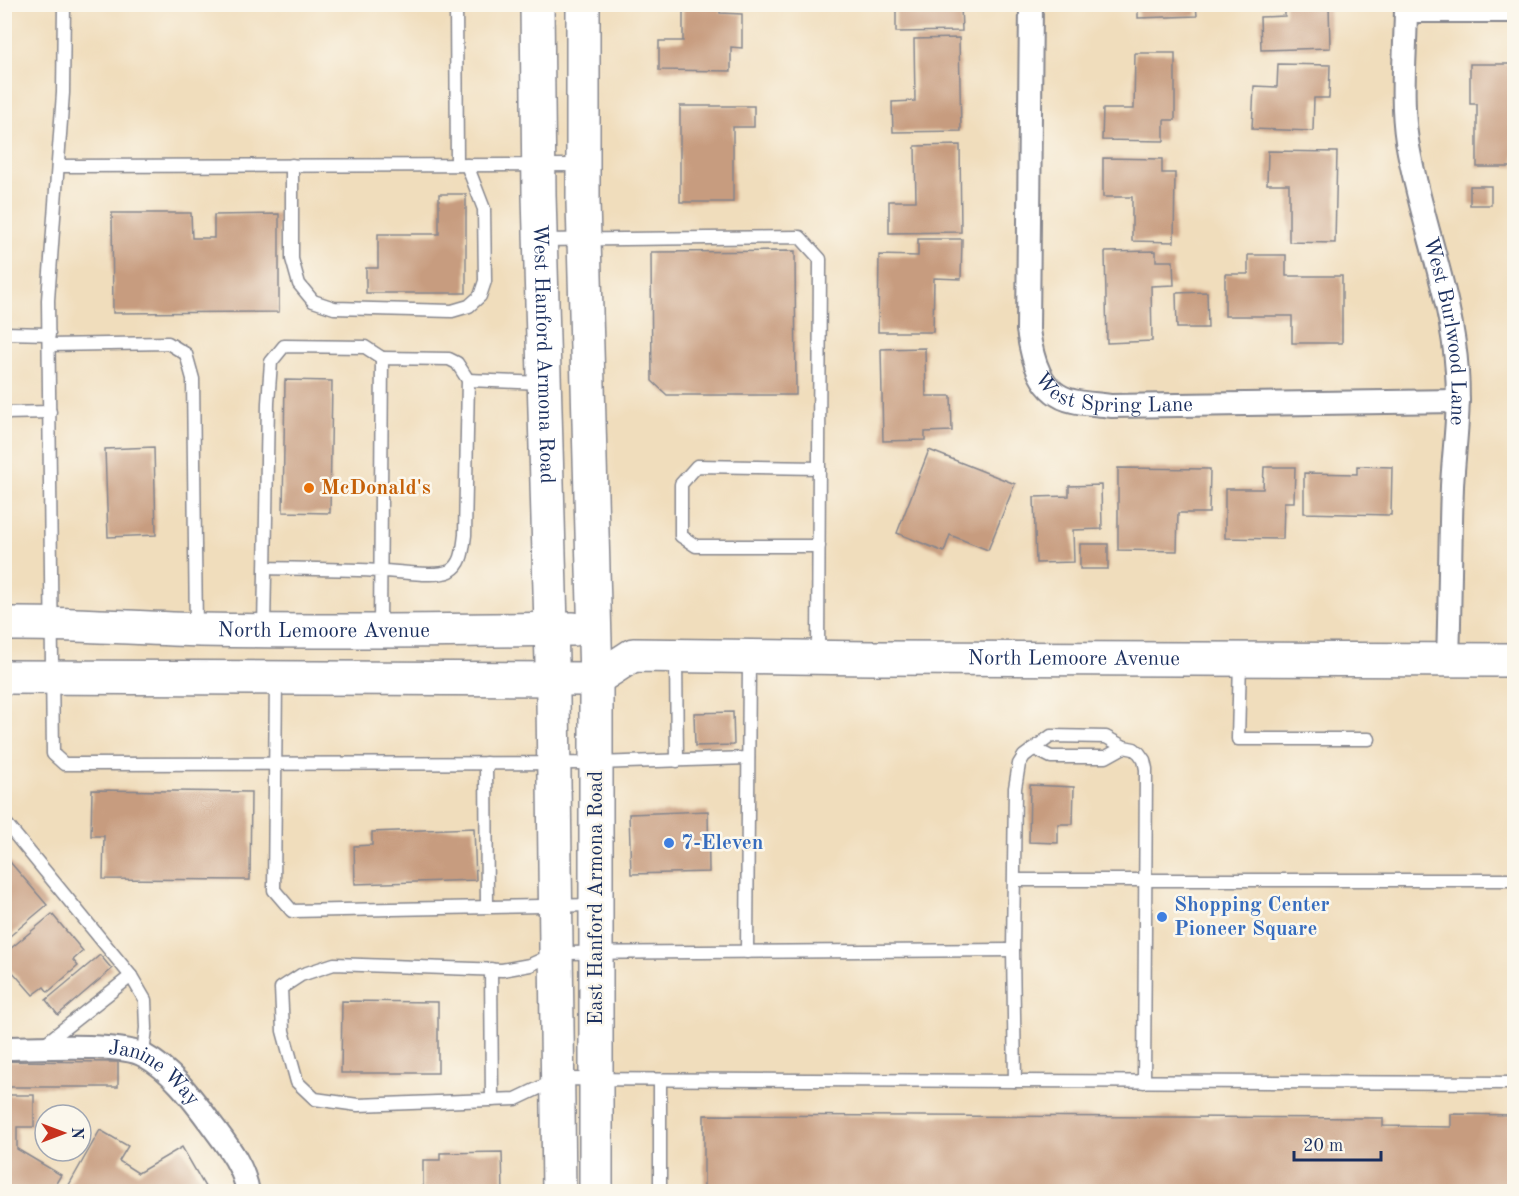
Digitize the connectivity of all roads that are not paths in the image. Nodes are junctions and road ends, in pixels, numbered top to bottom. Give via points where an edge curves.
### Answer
1 (64, 4) edge
2 (456, 4) edge
3 (537, 4) edge
4 (583, 4) edge
5 (1031, 4) edge
6 (1406, 8) edge
7 (1515, 11) edge
8 (292, 165) junction
9 (462, 165) junction
10 (539, 165) junction
11 (583, 165) junction
12 (58, 166) junction
13 (585, 239) junction
14 (540, 241) junction
15 (4, 333) edge
16 (49, 339) junction
17 (382, 358) junction
18 (468, 380) junction
19 (544, 383) junction
20 (590, 384) junction
21 (1458, 401) junction
22 (50, 412) junction
23 (4, 413) edge
24 (819, 468) junction
25 (819, 546) junction
26 (266, 567) junction
27 (381, 571) junction
28 (595, 616) junction
29 (52, 623) junction
30 (4, 624) edge
31 (551, 629) junction
32 (196, 630) junction
33 (264, 630) junction
34 (380, 630) junction
35 (633, 655) junction
36 (676, 655) junction
37 (749, 656) junction
38 (818, 657) junction
39 (1240, 659) junction
40 (1448, 659) junction
41 (1515, 660) edge
42 (4, 677) edge
43 (53, 677) junction
44 (197, 677) junction
45 (276, 678) junction
46 (596, 679) junction
47 (553, 691) junction
48 (1369, 739) dead end
49 (1124, 747) junction
50 (1035, 749) junction
51 (748, 758) junction
52 (677, 761) junction
53 (274, 763) junction
54 (486, 763) junction
55 (554, 763) junction
56 (596, 763) junction
57 (4, 821) edge
58 (1015, 880) junction
59 (1515, 880) edge
60 (1144, 881) junction
61 (556, 905) junction
62 (596, 905) junction
63 (487, 907) junction
64 (1013, 950) junction
65 (596, 952) junction
66 (747, 952) junction
67 (556, 953) junction
68 (491, 969) junction
69 (131, 976) junction
70 (4, 1048) edge
71 (39, 1048) junction
72 (143, 1054) junction
73 (558, 1079) junction
74 (596, 1080) junction
75 (660, 1080) junction
76 (1015, 1081) junction
77 (1144, 1082) junction
78 (1515, 1083) edge
79 (492, 1100) junction
80 (248, 1191) edge
81 (559, 1191) edge
82 (596, 1191) edge
83 (660, 1191) edge

1 - 12 lane
2 - 9 lane
3 - 10 main road, West Hanford Armona Road
4 - 11 main road
5 - 21 street, West Spring Lane via 1028,330 1038,371 1058,396 1111,406
6 - 7 street
6 - 21 street, West Burlwood Lane via 1402,91 1407,138 1447,307
8 - 9 lane
8 - 9 lane via 292,259 299,284 313,301 334,308 452,311 469,306 480,296 485,280 484,209
8 - 12 lane
9 - 10 lane
10 - 11 lane
10 - 14 main road, West Hanford Armona Road
11 - 13 main road
12 - 16 lane via 48,300
13 - 14 lane
13 - 20 main road
13 - 24 lane via 800,237 820,259
14 - 19 main road, West Hanford Armona Road
15 - 16 lane
16 - 22 lane
16 - 32 lane via 168,343 186,354 193,379
17 - 18 lane via 450,359
17 - 26 lane via 365,347 284,346 271,362
17 - 27 lane
18 - 19 lane
18 - 27 lane via 462,556 449,571
19 - 20 main road
19 - 31 main road, West Hanford Armona Road
20 - 28 main road
21 - 40 street, West Burlwood Lane
22 - 23 lane
22 - 29 lane
24 - 25 lane
24 - 25 lane via 697,466 681,484 681,536 696,546
25 - 38 lane
26 - 27 lane
26 - 33 lane
27 - 34 lane
28 - 31 main road, North Lemoore Avenue
28 - 35 main road
28 - 46 main road, East Hanford Armona Road
29 - 30 main road, North Lemoore Avenue
29 - 32 main road, North Lemoore Avenue
29 - 43 lane
31 - 34 main road, North Lemoore Avenue
31 - 47 main road, West Hanford Armona Road
32 - 33 main road, North Lemoore Avenue
32 - 44 main road
33 - 34 main road, North Lemoore Avenue
35 - 36 main road, North Lemoore Avenue
35 - 46 main road
36 - 37 main road, North Lemoore Avenue
36 - 52 lane
37 - 38 main road, North Lemoore Avenue
37 - 51 lane
38 - 39 main road, North Lemoore Avenue
39 - 40 main road, North Lemoore Avenue
39 - 48 lane via 1238,739
40 - 41 main road, North Lemoore Avenue
42 - 43 main road
43 - 44 main road
43 - 53 lane via 53,754 64,764
44 - 45 main road
45 - 47 main road
45 - 53 lane
46 - 47 main road
46 - 56 main road, East Hanford Armona Road
47 - 55 main road, East Hanford Armona Road
49 - 50 lane via 1106,757 1051,757
49 - 50 lane via 1106,737 1051,736
49 - 60 lane via 1139,753 1146,769
50 - 58 lane via 1019,764 1015,788
51 - 52 lane
51 - 66 lane
52 - 56 lane
53 - 54 lane
53 - 63 lane via 274,890 292,910
54 - 55 lane
54 - 63 lane
55 - 56 lane
55 - 61 main road, East Hanford Armona Road
56 - 62 main road, East Hanford Armona Road
57 - 69 lane
58 - 60 lane
58 - 64 lane
59 - 60 lane
60 - 77 lane
61 - 62 lane
61 - 63 lane
61 - 67 main road, East Hanford Armona Road
62 - 65 main road, East Hanford Armona Road
64 - 66 lane
64 - 76 lane
65 - 66 lane
65 - 67 lane
65 - 74 main road, East Hanford Armona Road
67 - 68 lane via 530,965
67 - 73 main road, East Hanford Armona Road
68 - 79 lane
68 - 79 lane via 334,964 301,975 281,988 283,1031 297,1082 315,1099 358,1105
69 - 71 lane
69 - 72 lane via 145,1000
70 - 71 street, Janine Way
71 - 72 street, Janine Way via 119,1048
72 - 80 street, Janine Way via 188,1094 235,1156
73 - 74 lane
73 - 79 lane via 516,1099
73 - 81 main road, East Hanford Armona Road
74 - 75 lane
74 - 82 main road, East Hanford Armona Road
75 - 76 lane
75 - 83 lane
76 - 77 lane
77 - 78 lane

